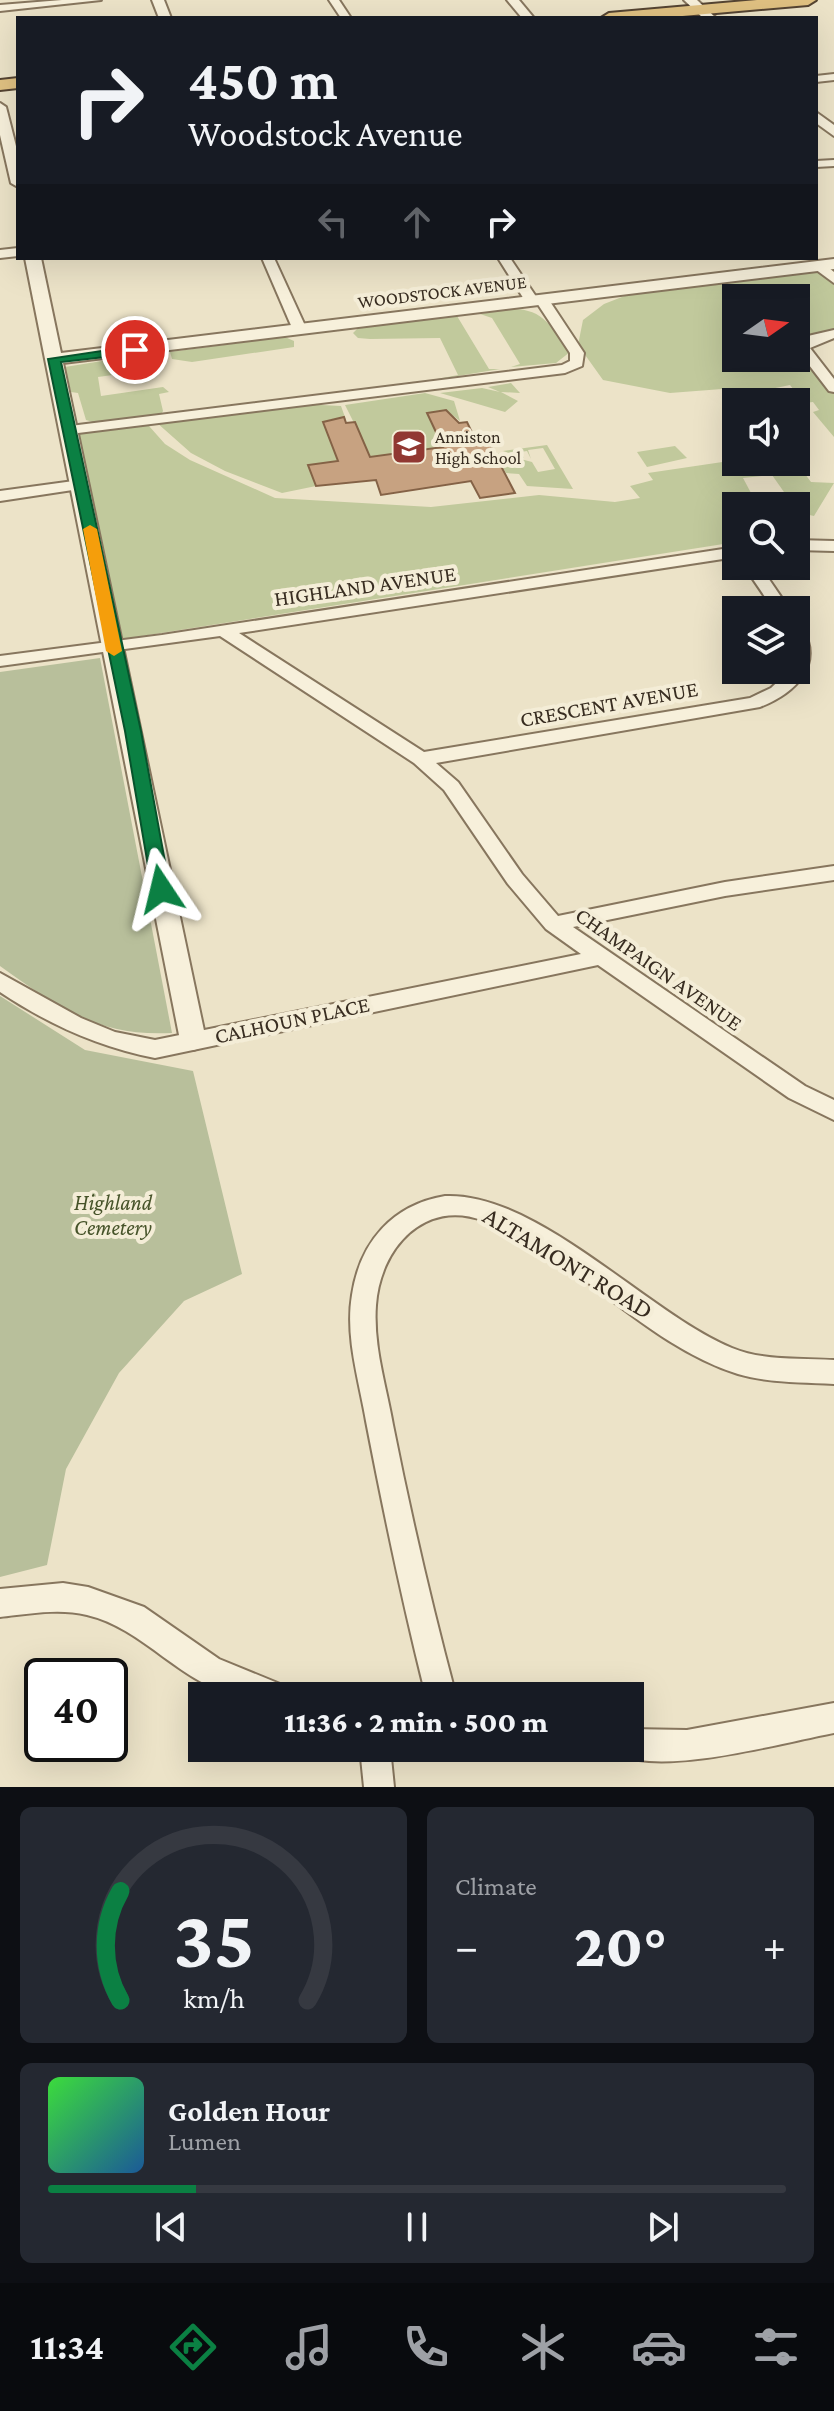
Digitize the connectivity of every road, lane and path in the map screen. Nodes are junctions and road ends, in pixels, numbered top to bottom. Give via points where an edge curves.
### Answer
1 (96, 0) edge
2 (513, 0) edge
3 (808, 0) edge
4 (0, 8) edge
5 (700, 9) edge
6 (827, 9) dead end
7 (526, 16) edge
8 (629, 16) edge
9 (749, 16) edge
10 (0, 107) edge
11 (818, 118) edge
12 (834, 132) edge
13 (10, 160) edge
14 (33, 260) edge
15 (269, 260) edge
16 (506, 260) edge
17 (732, 260) edge
18 (827, 265) edge
19 (745, 275) junction
20 (834, 279) edge
21 (537, 301) junction
22 (300, 330) junction
23 (834, 334) edge
24 (54, 359) junction
25 (828, 372) edge
26 (834, 388) edge
27 (70, 430) junction
28 (81, 485) junction
29 (0, 496) edge
30 (810, 545) edge
31 (834, 546) edge
32 (722, 554) edge
33 (224, 631) junction
34 (113, 646) junction
35 (0, 661) edge
36 (790, 684) edge
37 (421, 759) junction
38 (834, 873) edge
39 (553, 924) junction
40 (597, 958) junction
41 (0, 981) edge
42 (193, 1040) junction
43 (834, 1111) edge
44 (834, 1372) edge
45 (0, 1603) edge
46 (241, 1682) edge
47 (438, 1682) edge
48 (834, 1718) edge
49 (644, 1744) edge
50 (376, 1762) edge
51 (379, 1787) edge

1 - 4 street
2 - 7 street
3 - 5 highway
5 - 8 highway
6 - 9 highway
10 - 13 street
11 - 12 street
14 - 24 street
15 - 22 street
16 - 21 street
17 - 19 street
18 - 19 street, WOODSTOCK AVENUE
18 - 20 street
19 - 21 street, WOODSTOCK AVENUE
21 - 22 street, WOODSTOCK AVENUE
21 - 27 street via 577,353 577,363 565,369
22 - 24 street, WOODSTOCK AVENUE
23 - 25 street via 802,347
24 - 27 street
25 - 26 street
27 - 28 street
28 - 29 street
28 - 34 street
30 - 31 street
32 - 33 street, HIGHLAND AVENUE
33 - 34 street, HIGHLAND AVENUE
33 - 37 street, CHAMPAIGN AVENUE
34 - 35 street, HIGHLAND AVENUE
34 - 42 street
36 - 37 street, CRESCENT AVENUE via 754,703
37 - 39 street, CHAMPAIGN AVENUE via 451,786
38 - 39 street
39 - 40 street, CHAMPAIGN AVENUE
40 - 42 street, CALHOUN PLACE
40 - 43 street, CHAMPAIGN AVENUE via 797,1092
41 - 42 street, CALHOUN PLACE via 74,1027 129,1045 155,1049
44 - 47 street, ALTAMONT ROAD via 765,1367 718,1355 605,1280 476,1208 430,1208 408,1218 391,1233 371,1268 363,1305 364,1344
45 - 46 street via 63,1597 88,1601 134,1617 209,1669
48 - 49 street via 687,1745
50 - 51 street

